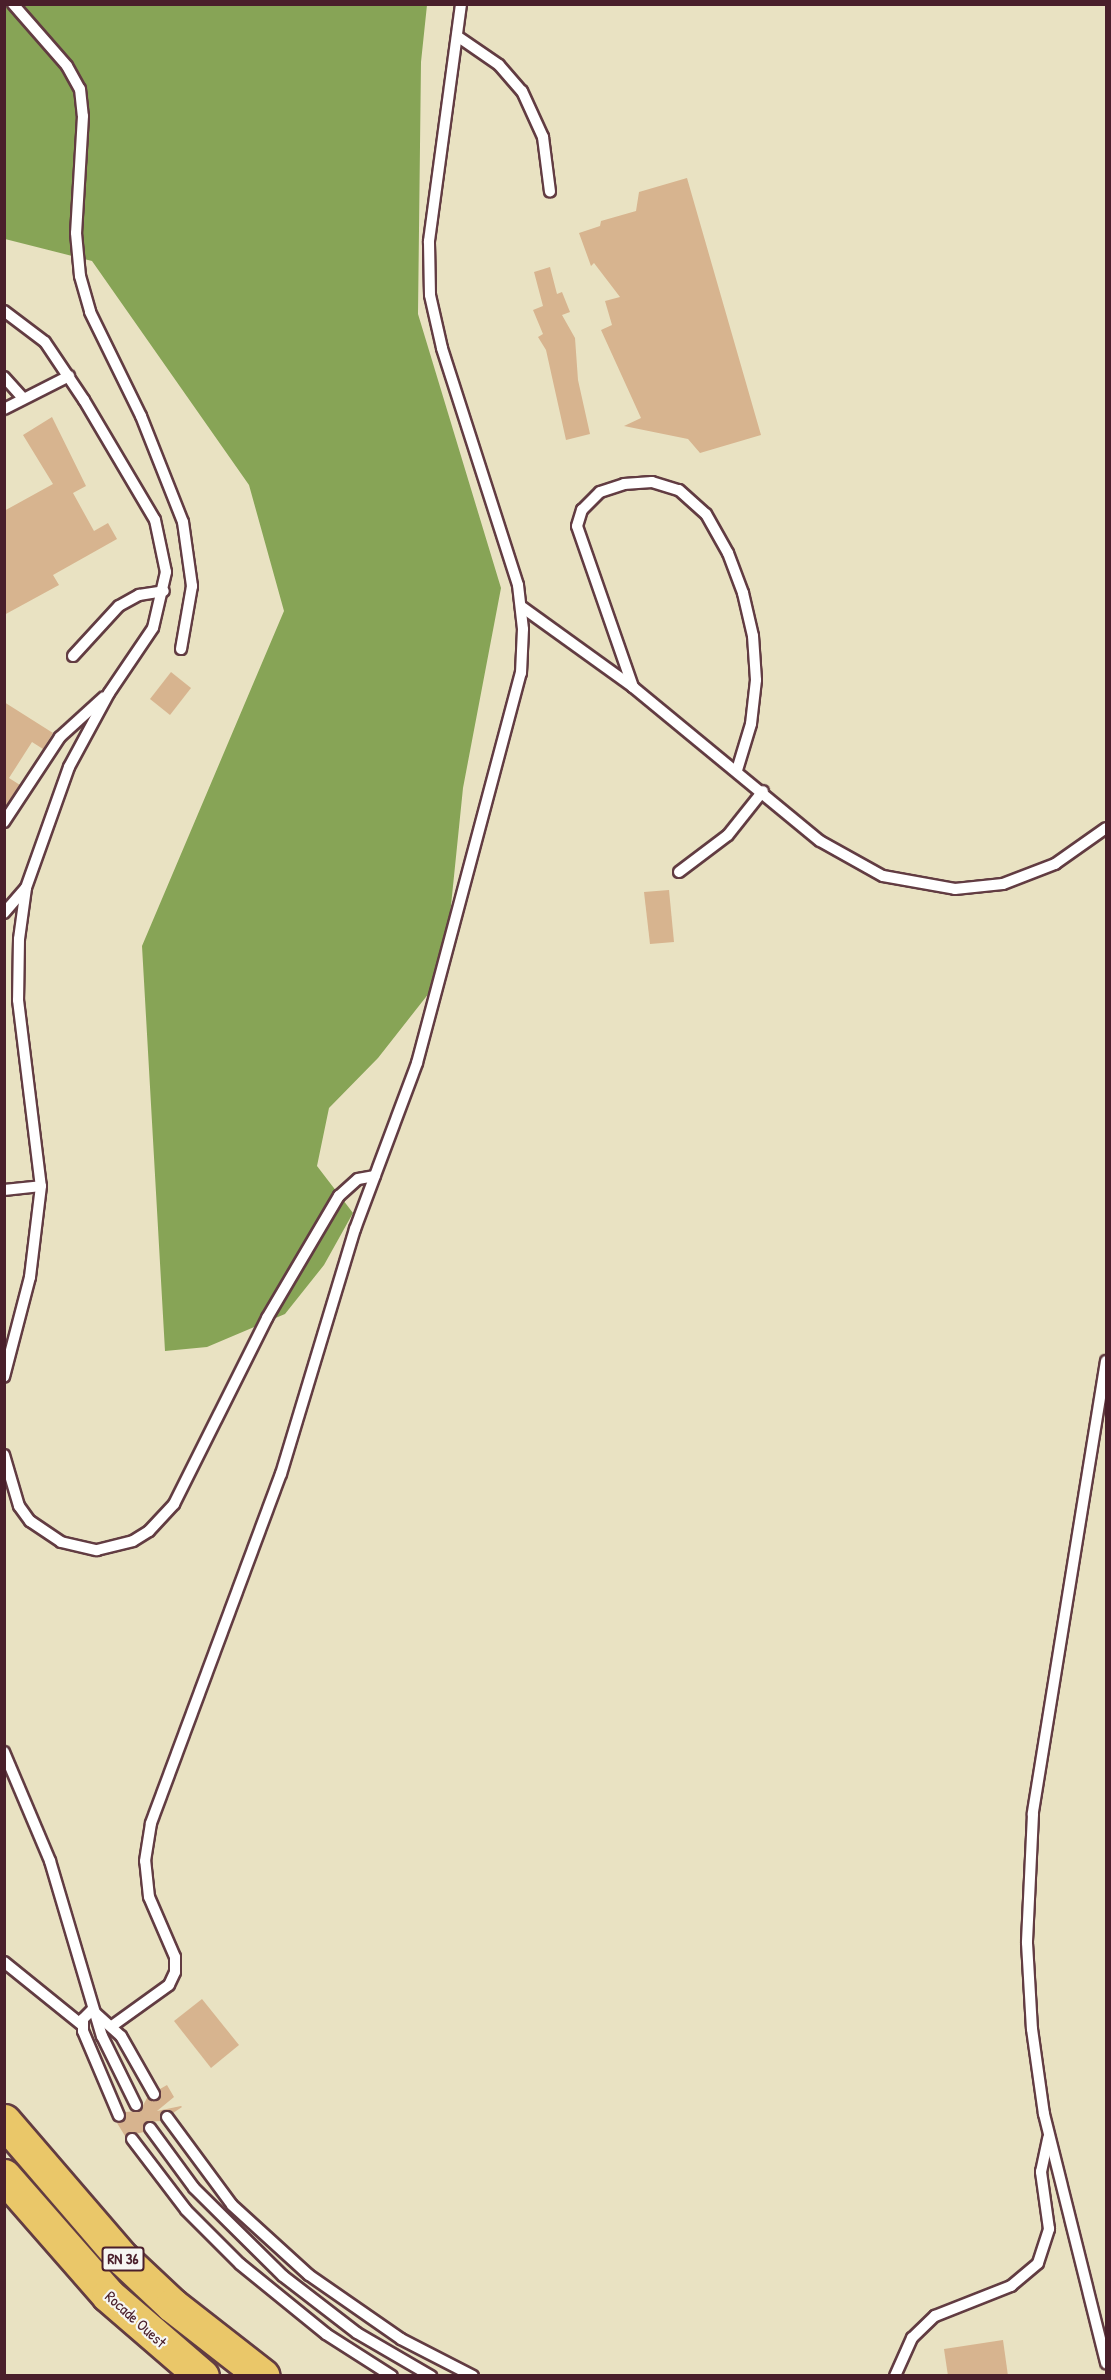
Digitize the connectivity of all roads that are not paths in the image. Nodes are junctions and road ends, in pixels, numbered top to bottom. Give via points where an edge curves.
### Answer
1 (13, 4) edge
2 (461, 4) edge
3 (457, 36) junction
4 (550, 192) dead end
5 (4, 311) edge
6 (69, 376) junction
7 (4, 377) edge
8 (22, 397) junction
9 (4, 409) edge
10 (164, 591) junction
11 (522, 607) junction
12 (181, 649) dead end
13 (74, 656) dead end
14 (633, 687) junction
15 (109, 693) junction
16 (737, 770) junction
17 (763, 791) junction
18 (4, 822) edge
19 (1107, 828) edge
20 (679, 872) dead end
21 (26, 888) junction
22 (4, 913) edge
23 (375, 1176) junction
24 (41, 1186) junction
25 (4, 1190) edge
26 (1107, 1361) edge
27 (4, 1377) edge
28 (4, 1455) edge
29 (4, 1752) edge
30 (4, 1962) edge
31 (92, 2010) junction
32 (82, 2025) junction
33 (112, 2026) junction
34 (154, 2094) dead end
35 (136, 2105) dead end
36 (119, 2116) dead end
37 (167, 2117) dead end
38 (4, 2121) edge
39 (150, 2128) dead end
40 (1048, 2136) junction
41 (132, 2139) dead end
42 (4, 2176) edge
43 (1107, 2363) edge
44 (202, 2376) edge
45 (263, 2376) edge
46 (392, 2376) edge
47 (431, 2376) edge
48 (473, 2376) edge
49 (895, 2376) edge

1 - 12 lane via 67,66 80,89 83,116 76,233 80,276 90,312 141,416 183,522 192,586
2 - 3 lane
3 - 4 lane via 486,54 522,91 543,137
3 - 11 lane via 429,241 430,295 442,348 513,564
5 - 6 lane via 45,342
6 - 8 lane
6 - 10 lane via 155,520 165,554
7 - 8 lane
8 - 9 lane
10 - 13 lane via 139,595 119,606
10 - 15 lane via 153,628
11 - 14 lane
11 - 23 lane via 523,651 517,694 423,1044
14 - 16 lane
14 - 16 lane via 577,526 582,510 600,492 624,483 652,482 679,490 706,514 728,553 743,593 753,636 756,680 751,724
15 - 18 lane via 60,737
15 - 21 lane via 57,796
16 - 17 lane
17 - 19 lane via 840,855 883,876 930,888 979,888 1030,875 1078,850
17 - 20 lane via 728,835
21 - 22 lane
21 - 24 lane via 19,939 18,1000
23 - 28 lane via 358,1179 339,1196 267,1318 174,1504 149,1532 133,1541 97,1550 61,1542 37,1527 19,1506
23 - 33 lane via 337,1284 281,1474 151,1823 146,1861 149,1897 175,1957 175,1972 169,1985
24 - 25 lane
24 - 27 lane via 30,1278
26 - 40 lane via 1029,1857 1029,1986
29 - 31 lane via 51,1861
30 - 32 lane
31 - 32 lane
31 - 33 lane
31 - 35 lane
32 - 36 lane
33 - 34 lane
37 - 48 lane via 232,2205 309,2275 401,2339
38 - 45 highway, RN 36 via 122,2258 172,2305
39 - 47 lane via 194,2188 283,2276 357,2333
40 - 43 lane
40 - 49 lane via 1041,2172 1049,2229 1038,2263 1011,2286 935,2316 912,2338
41 - 46 lane via 186,2210 240,2264 326,2334
42 - 44 highway, Rocade Ouest via 108,2295

